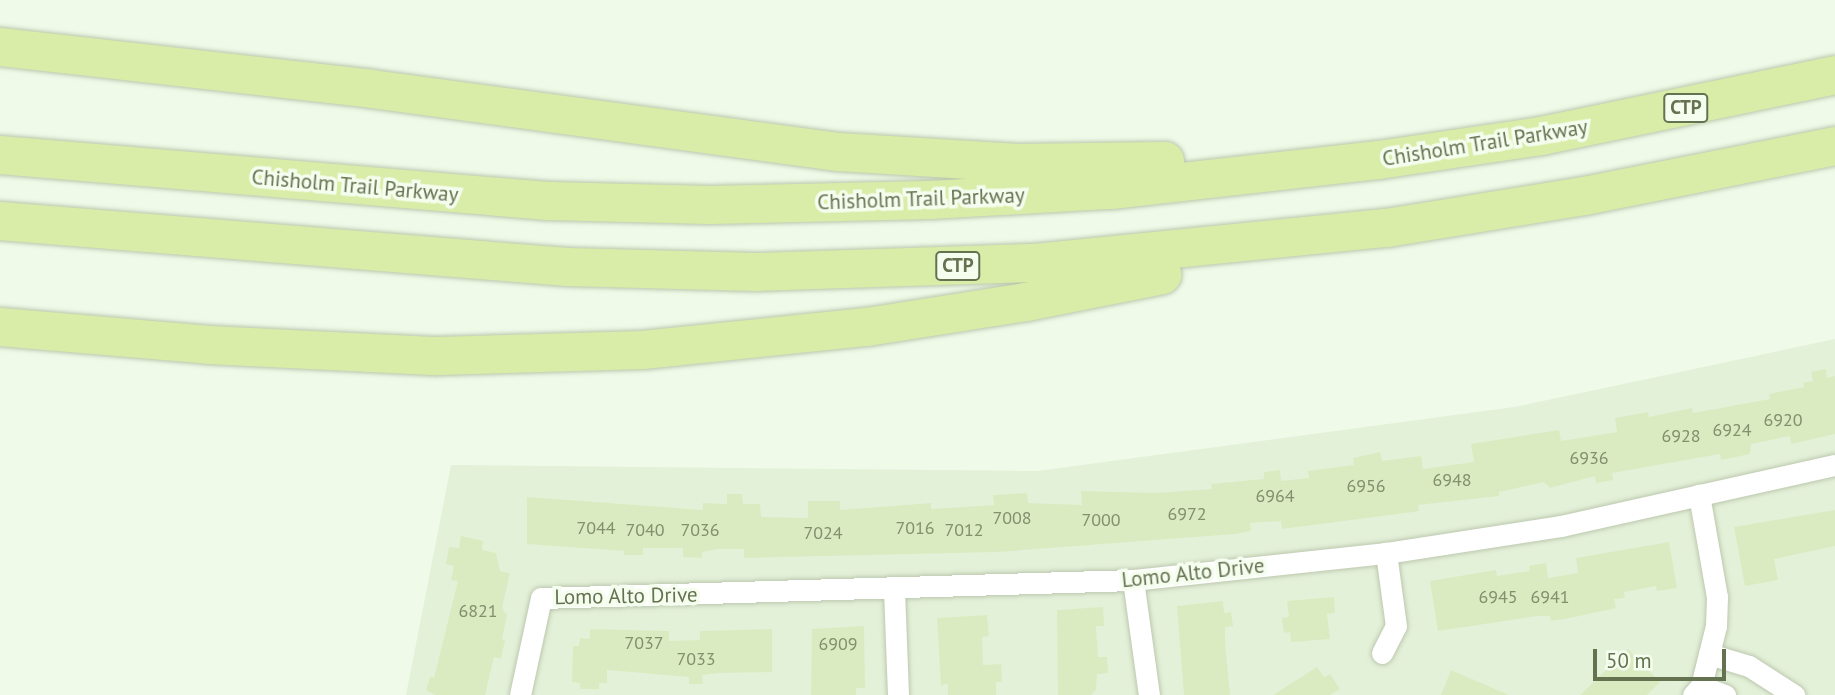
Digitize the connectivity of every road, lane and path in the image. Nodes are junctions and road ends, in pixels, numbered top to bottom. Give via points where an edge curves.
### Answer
1 (0, 47) edge
2 (1833, 76) edge
3 (1541, 136) junction
4 (1835, 146) edge
5 (0, 155) edge
6 (0, 221) edge
7 (1387, 228) junction
8 (0, 327) edge
9 (1835, 465) edge
10 (1699, 495) junction
11 (1386, 553) junction
12 (1133, 580) junction
13 (894, 590) junction
14 (1382, 653) dead end
15 (1709, 654) junction
16 (1697, 691) edge
17 (520, 695) edge
18 (898, 695) edge
19 (1149, 695) edge
20 (1726, 695) edge
21 (1794, 695) edge

1 - 3 highway via 372,89 799,148 923,159 1104,163
2 - 3 highway, Chisholm Trail Parkway / CTP
3 - 5 highway, Chisholm Trail Parkway / CTP via 1334,166 1111,190 755,204 499,198
4 - 7 highway, CTP via 1585,196
6 - 7 highway, CTP via 473,262 695,272 1034,263
7 - 8 highway via 1026,302 867,327 676,348 438,356 251,348
9 - 10 street, Lomo Alto Drive
10 - 11 street, Lomo Alto Drive via 1562,526
10 - 15 street via 1717,597
11 - 12 street, Lomo Alto Drive
11 - 14 street via 1396,626
12 - 13 street, Lomo Alto Drive
12 - 19 street
13 - 17 street, Lomo Alto Drive via 541,598
13 - 18 street
15 - 16 street
15 - 21 street via 1749,666
16 - 20 street

